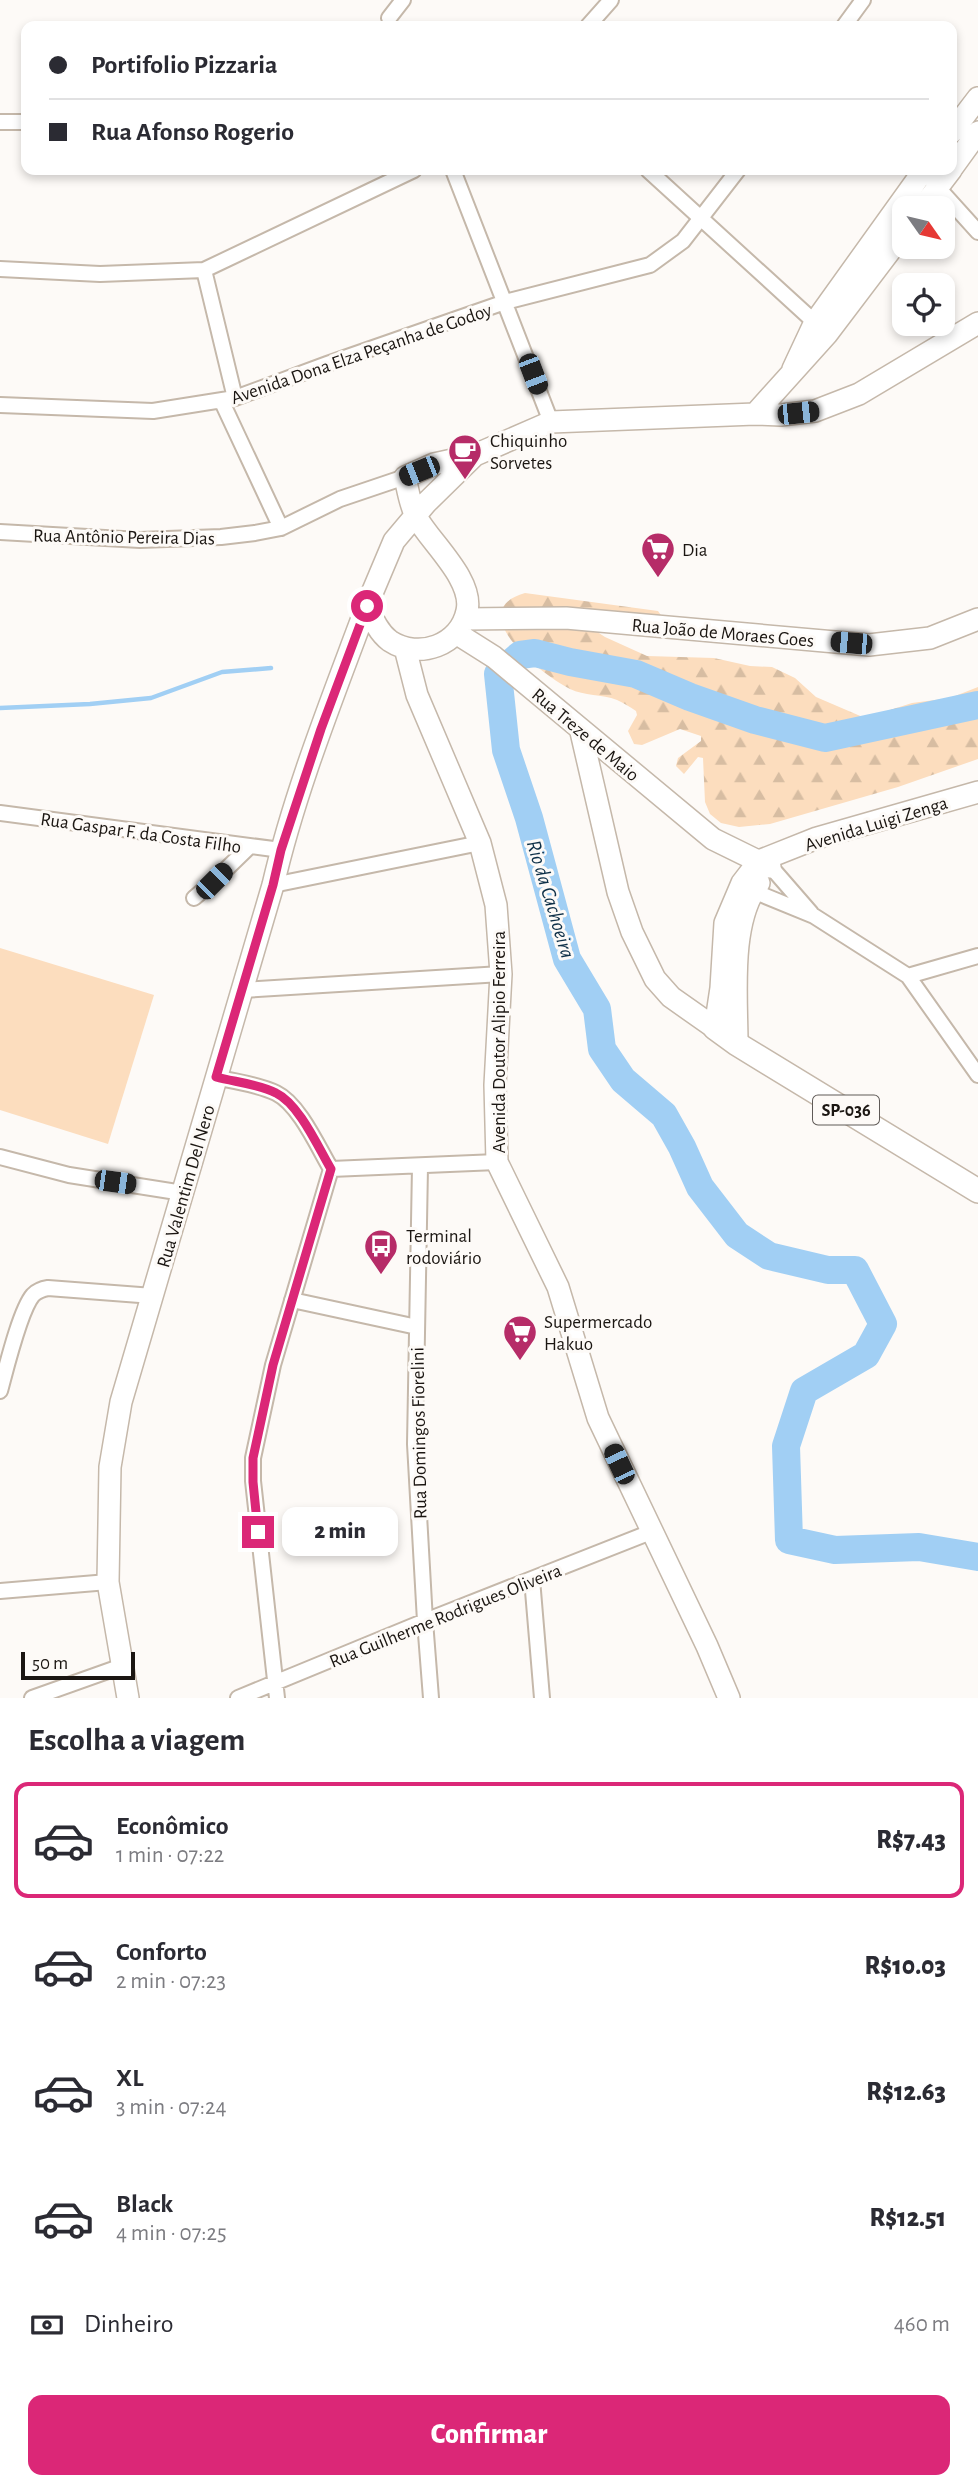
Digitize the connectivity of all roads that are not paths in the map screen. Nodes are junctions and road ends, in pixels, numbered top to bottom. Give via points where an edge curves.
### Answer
1 (403, 0) edge
2 (611, 0) edge
3 (863, 0) edge
4 (389, 18) dead end
5 (592, 21) edge
6 (848, 21) edge
7 (978, 98) edge
8 (0, 122) edge
9 (21, 122) edge
10 (957, 125) edge
11 (978, 132) edge
12 (957, 161) edge
13 (404, 175) edge
14 (455, 175) edge
15 (653, 175) edge
16 (734, 175) edge
17 (919, 175) edge
18 (926, 175) edge
19 (947, 175) edge
20 (938, 187) junction
21 (931, 196) edge
22 (700, 220) junction
23 (978, 232) edge
24 (892, 246) edge
25 (0, 269) edge
26 (204, 270) junction
27 (505, 302) junction
28 (977, 323) edge
29 (821, 328) junction
30 (228, 400) junction
31 (0, 405) edge
32 (755, 414) junction
33 (551, 422) junction
34 (475, 455) junction
35 (405, 477) junction
36 (415, 516) junction
37 (281, 528) junction
38 (0, 533) edge
39 (367, 606) junction
40 (978, 619) edge
41 (460, 626) junction
42 (405, 648) junction
43 (581, 732) junction
44 (978, 792) edge
45 (0, 813) edge
46 (713, 839) junction
47 (480, 843) junction
48 (249, 846) junction
49 (281, 850) junction
50 (768, 861) junction
51 (273, 885) junction
52 (747, 887) junction
53 (194, 898) dead end
54 (814, 916) junction
55 (978, 956) edge
56 (501, 974) junction
57 (908, 976) junction
58 (242, 990) junction
59 (715, 1028) junction
60 (737, 1044) junction
61 (978, 1075) edge
62 (216, 1077) junction
63 (0, 1157) edge
64 (498, 1162) junction
65 (420, 1167) junction
66 (331, 1169) junction
67 (978, 1191) edge
68 (183, 1193) junction
69 (153, 1296) junction
70 (292, 1300) junction
71 (417, 1327) junction
72 (0, 1388) edge
73 (651, 1532) junction
74 (532, 1579) junction
75 (108, 1582) junction
76 (0, 1591) edge
77 (425, 1621) junction
78 (122, 1666) junction
79 (276, 1691) edge
80 (32, 1698) edge
81 (128, 1698) edge
82 (238, 1698) edge
83 (432, 1698) edge
84 (542, 1698) edge
85 (729, 1698) edge

1 - 4 street
2 - 5 street
3 - 6 street
7 - 10 main road
8 - 9 street
11 - 12 main road
13 - 26 street
14 - 27 street
15 - 22 street
16 - 22 street, Avenida Dona Elza Peçanha de Godoy
17 - 29 main road
18 - 20 street
19 - 20 main road
20 - 21 main road
20 - 23 street
22 - 27 street, Avenida Dona Elza Peçanha de Godoy via 683,241 650,265
22 - 29 street
24 - 29 main road
25 - 26 street via 100,274
26 - 30 street
27 - 30 street, Avenida Dona Elza Peçanha de Godoy
27 - 33 street
28 - 32 main road via 859,394 815,411
29 - 32 main road
30 - 31 street, Avenida Dona Elza Peçanha de Godoy via 153,411
30 - 37 street
32 - 33 main road
33 - 34 main road
34 - 35 main road, Rua Antônio Pereira Dias via 434,464
34 - 36 main road
35 - 36 main road
35 - 37 street, Rua Antônio Pereira Dias via 340,499
36 - 39 main road, Rua Valentim Del Nero via 394,541
36 - 41 main road via 460,578 468,608
37 - 38 street, Rua Antônio Pereira Dias via 221,537 140,540
39 - 42 main road via 377,627
39 - 49 main road, Rua Valentim Del Nero
40 - 41 main road, Rua João de Moraes Goes via 930,638 869,645 566,618
41 - 42 main road via 441,644 423,650
41 - 43 main road, Rua Treze de Maio
42 - 47 main road, Avenida Doutor Alipio Ferreira via 417,695
43 - 46 main road, Rua Treze de Maio
43 - 59 main road via 618,892 632,932 655,979 671,997
44 - 50 main road, Avenida Luigi Zenga via 829,835
45 - 48 street, Rua Gaspar F. da Costa Filho
46 - 50 main road, Rua Treze de Maio
46 - 52 main road, Rua Treze de Maio
47 - 51 street
47 - 56 main road, Avenida Doutor Alipio Ferreira via 496,905
48 - 49 street, Rua Gaspar F. da Costa Filho
48 - 53 street
49 - 51 main road, Rua Valentim Del Nero
50 - 52 main road
50 - 54 street
51 - 58 main road, Rua Valentim Del Nero
52 - 54 street
52 - 59 main road via 725,923
52 - 60 main road via 739,937
54 - 57 street
55 - 57 street
56 - 58 street
56 - 64 main road, Avenida Doutor Alipio Ferreira via 495,1084
57 - 61 street
58 - 62 main road, Rua Valentim Del Nero
59 - 60 main road, SP-036
60 - 67 main road, SP-036
62 - 66 street via 284,1097 302,1118
62 - 68 main road, Rua Valentim Del Nero
63 - 68 street via 69,1175
64 - 65 street
64 - 73 main road, Avenida Doutor Alipio Ferreira via 558,1287 598,1418
65 - 66 street
65 - 71 street, Rua Domingos Fiorelini
66 - 70 street
68 - 69 main road, Rua Valentim Del Nero
69 - 72 street via 48,1288 34,1294
69 - 75 main road, Rua Valentim Del Nero via 121,1402 110,1467
70 - 71 street
70 - 79 street via 253,1458
71 - 77 street, Rua Domingos Fiorelini via 415,1444
73 - 74 street, Rua Guilherme Rodrigues Oliveira
73 - 85 main road, Avenida Doutor Alipio Ferreira
74 - 77 street, Rua Guilherme Rodrigues Oliveira
74 - 84 street
75 - 76 street
75 - 78 main road, Rua Valentim Del Nero
77 - 79 street, Rua Guilherme Rodrigues Oliveira
77 - 83 street, Rua Domingos Fiorelini
78 - 80 street
78 - 81 main road, Rua Valentim Del Nero
79 - 82 street, Rua Guilherme Rodrigues Oliveira

